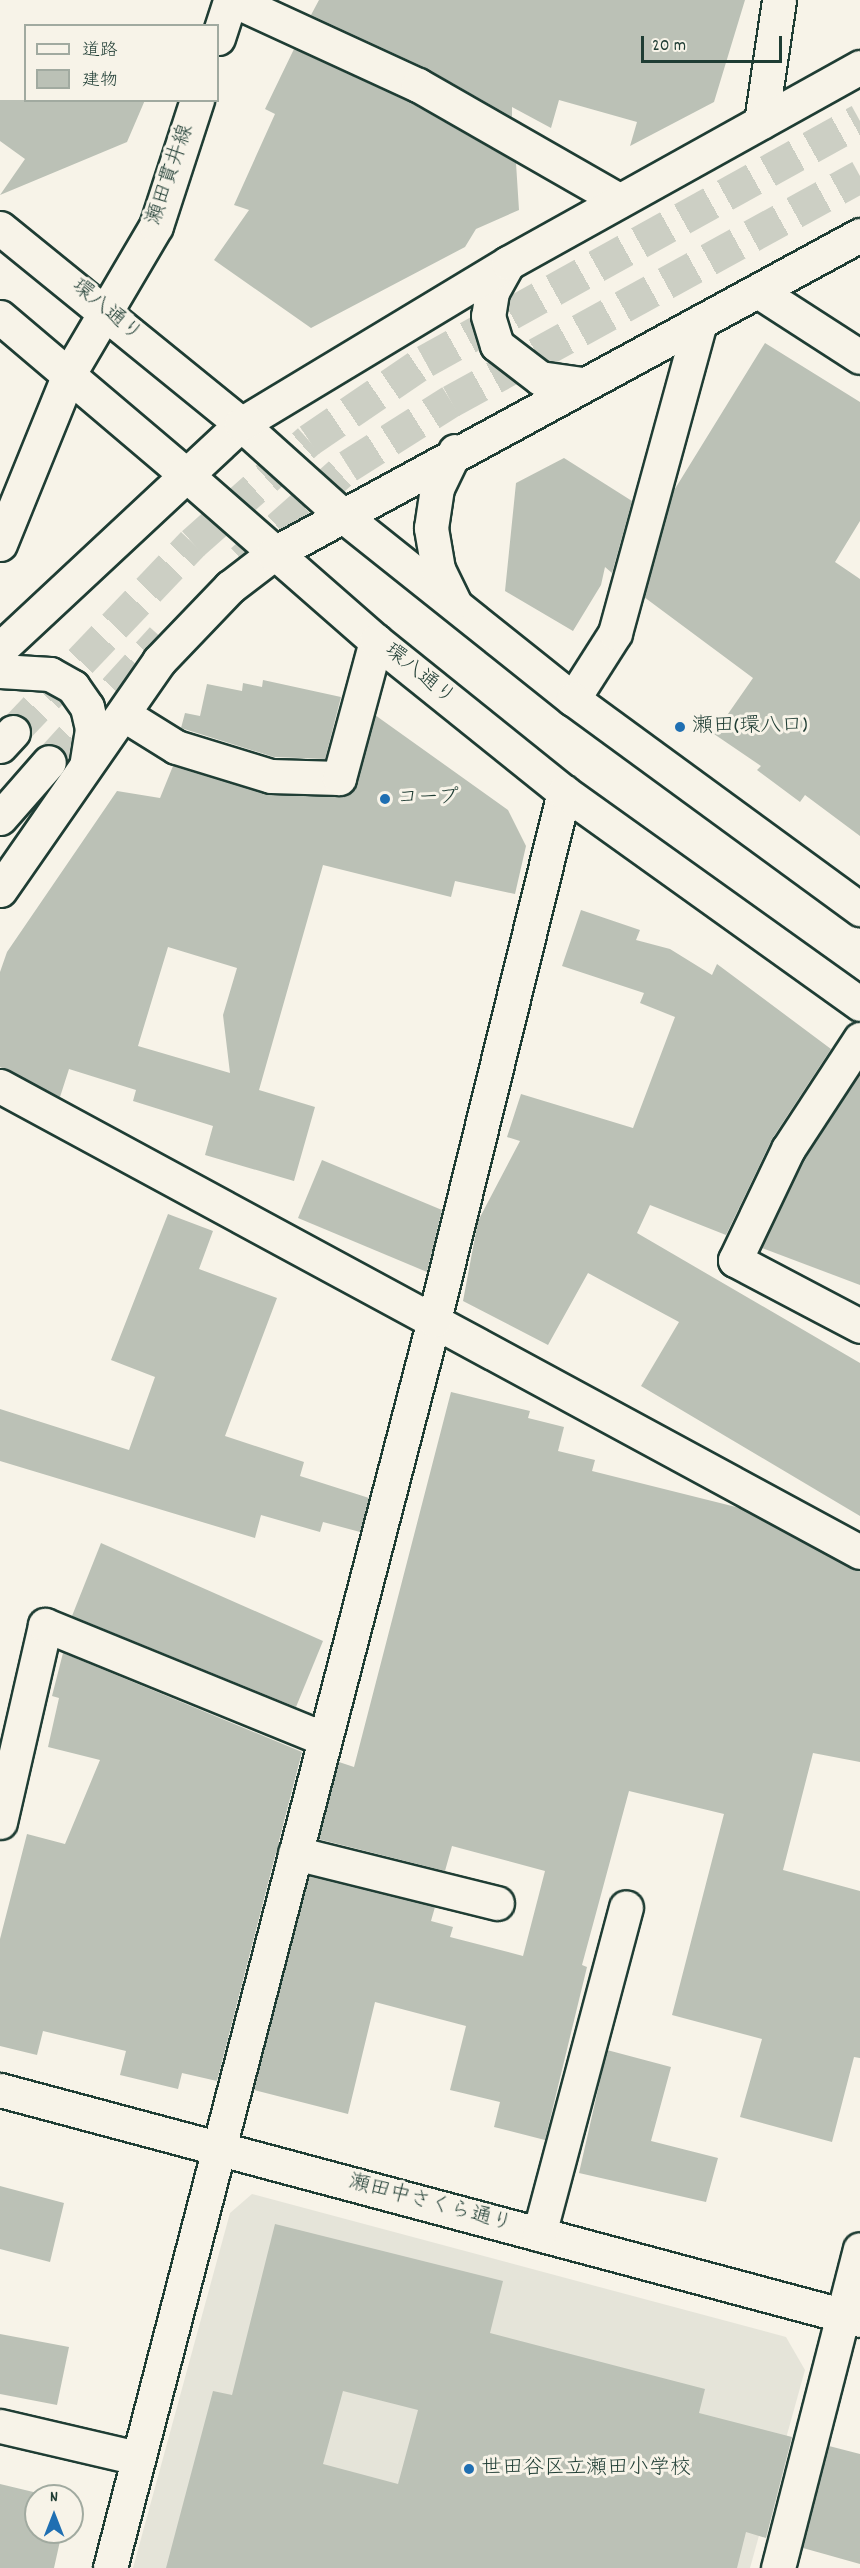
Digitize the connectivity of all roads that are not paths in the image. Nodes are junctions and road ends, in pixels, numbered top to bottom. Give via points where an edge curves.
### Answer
1 (231, 0) edge
2 (779, 0) edge
3 (219, 35) edge
4 (860, 67) edge
5 (196, 102) edge
6 (761, 122) junction
7 (619, 200) junction
8 (0, 228) edge
9 (860, 236) edge
10 (508, 262) junction
11 (758, 291) junction
12 (105, 310) junction
13 (0, 317) edge
14 (700, 322) junction
15 (860, 357) edge
16 (70, 372) junction
17 (581, 384) junction
18 (241, 424) junction
19 (455, 451) junction
20 (184, 473) junction
21 (341, 514) junction
22 (0, 544) edge
23 (273, 554) junction
24 (457, 608) junction
25 (376, 641) junction
26 (0, 649) edge
27 (0, 671) edge
28 (573, 699) junction
29 (123, 714) junction
30 (49, 762) tunnel mouth
31 (83, 773) junction
32 (564, 792) junction
33 (0, 818) edge
34 (0, 890) edge
35 (860, 909) edge
36 (860, 1004) edge
37 (860, 1038) edge
38 (0, 1086) edge
39 (434, 1320) junction
40 (860, 1326) edge
41 (860, 1552) edge
42 (325, 1738) junction
43 (0, 1822) edge
44 (294, 1853) junction
45 (497, 1903) dead end
46 (626, 1907) dead end
47 (0, 2090) edge
48 (218, 2147) junction
49 (539, 2234) junction
50 (860, 2249) edge
51 (851, 2318) edge
52 (0, 2426) edge
53 (137, 2458) junction
54 (110, 2568) edge
55 (778, 2568) edge

1 - 3 main road
1 - 7 main road via 418,85
2 - 6 main road
4 - 6 main road
5 - 12 main road, 瀬田貫井線 via 156,226
6 - 7 main road
7 - 10 main road
8 - 12 main road, 環八通り
9 - 11 main road
10 - 17 main road via 492,292 488,316 497,345 540,378
10 - 18 main road
11 - 14 main road
11 - 15 main road
12 - 16 main road, 瀬田貫井線
12 - 18 main road, 環八通り
13 - 16 main road, 環八通り
14 - 17 main road
14 - 28 main road via 615,633
16 - 20 main road, 環八通り
16 - 22 main road, 瀬田貫井線
17 - 19 main road
18 - 20 main road
18 - 21 main road, 環八通り
19 - 21 main road
19 - 24 main road via 437,488 431,528 438,569
20 - 23 main road, 環八通り
20 - 26 main road
21 - 23 main road
21 - 24 main road, 環八通り
23 - 25 main road, 環八通り
23 - 29 main road via 194,622
24 - 28 main road, 環八通り
25 - 29 main road via 339,778 272,776 176,747
25 - 32 main road, 環八通り
27 - 31 main road via 50,674 73,687 87,707 92,729
28 - 35 main road, 環八通り
29 - 31 main road
30 - 33 main road
31 - 34 main road
32 - 36 main road, 環八通り
32 - 39 main road
37 - 40 main road via 788,1149 735,1260
38 - 39 main road
39 - 41 main road
39 - 42 main road
42 - 43 main road via 45,1625
42 - 44 main road
44 - 45 main road
44 - 48 main road
46 - 49 main road
47 - 48 main road, 瀬田中さくら通り
48 - 49 main road, 瀬田中さくら通り
48 - 53 main road
49 - 51 main road, 瀬田中さくら通り
50 - 51 main road
51 - 55 main road
52 - 53 main road
53 - 54 main road

